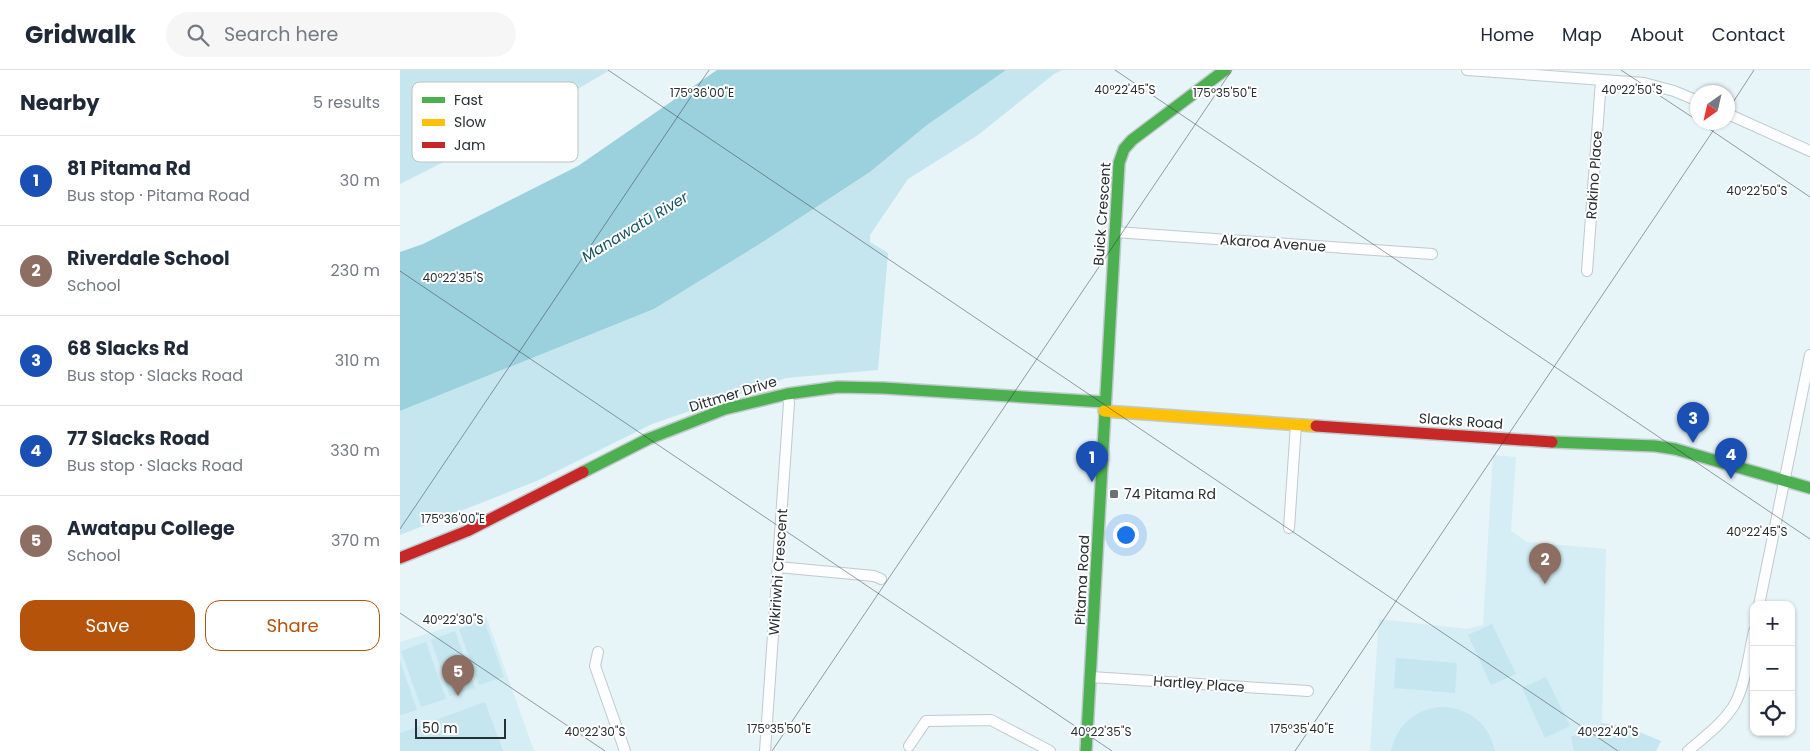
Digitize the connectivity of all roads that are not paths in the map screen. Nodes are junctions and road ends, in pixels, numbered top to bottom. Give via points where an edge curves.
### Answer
1 (1225, 70) edge
2 (1467, 70) edge
3 (1601, 80) junction
4 (1690, 98) edge
5 (1735, 117) edge
6 (1810, 151) edge
7 (1115, 232) junction
8 (1432, 254) dead end
9 (1587, 271) dead end
10 (1810, 355) edge
11 (787, 394) junction
12 (1104, 406) junction
13 (1296, 424) junction
14 (1784, 480) junction
15 (1810, 488) edge
16 (1289, 528) dead end
17 (400, 558) edge
18 (778, 567) junction
19 (881, 579) dead end
20 (1760, 601) edge
21 (1751, 646) edge
22 (598, 652) dead end
23 (1091, 677) junction
24 (1308, 691) dead end
25 (909, 746) dead end
26 (625, 751) edge
27 (766, 751) edge
28 (1050, 751) edge
29 (1086, 751) edge
30 (1688, 751) edge

1 - 7 street, Buick Crescent via 1124,149 1119,163
2 - 3 street
3 - 4 street via 1644,83
3 - 9 street, Rakino Place
5 - 6 street
7 - 8 street, Akaroa Avenue
7 - 12 street, Buick Crescent
10 - 14 street
11 - 12 street, Dittmer Drive via 838,387 883,388
11 - 17 street, Dittmer Drive via 725,410 648,439 466,531
11 - 18 street, Wikiriwhi Crescent
12 - 13 street, Slacks Road
12 - 23 street, Pitama Road
13 - 14 street, Slacks Road via 1675,449
13 - 16 street
14 - 15 street, Slacks Road
14 - 20 street
18 - 19 street
18 - 27 street, Wikiriwhi Crescent
21 - 30 street via 1745,677 1734,706 1716,728
22 - 26 street via 595,666
23 - 24 street, Hartley Place
23 - 29 street, Pitama Road
25 - 28 street via 926,721 991,720

